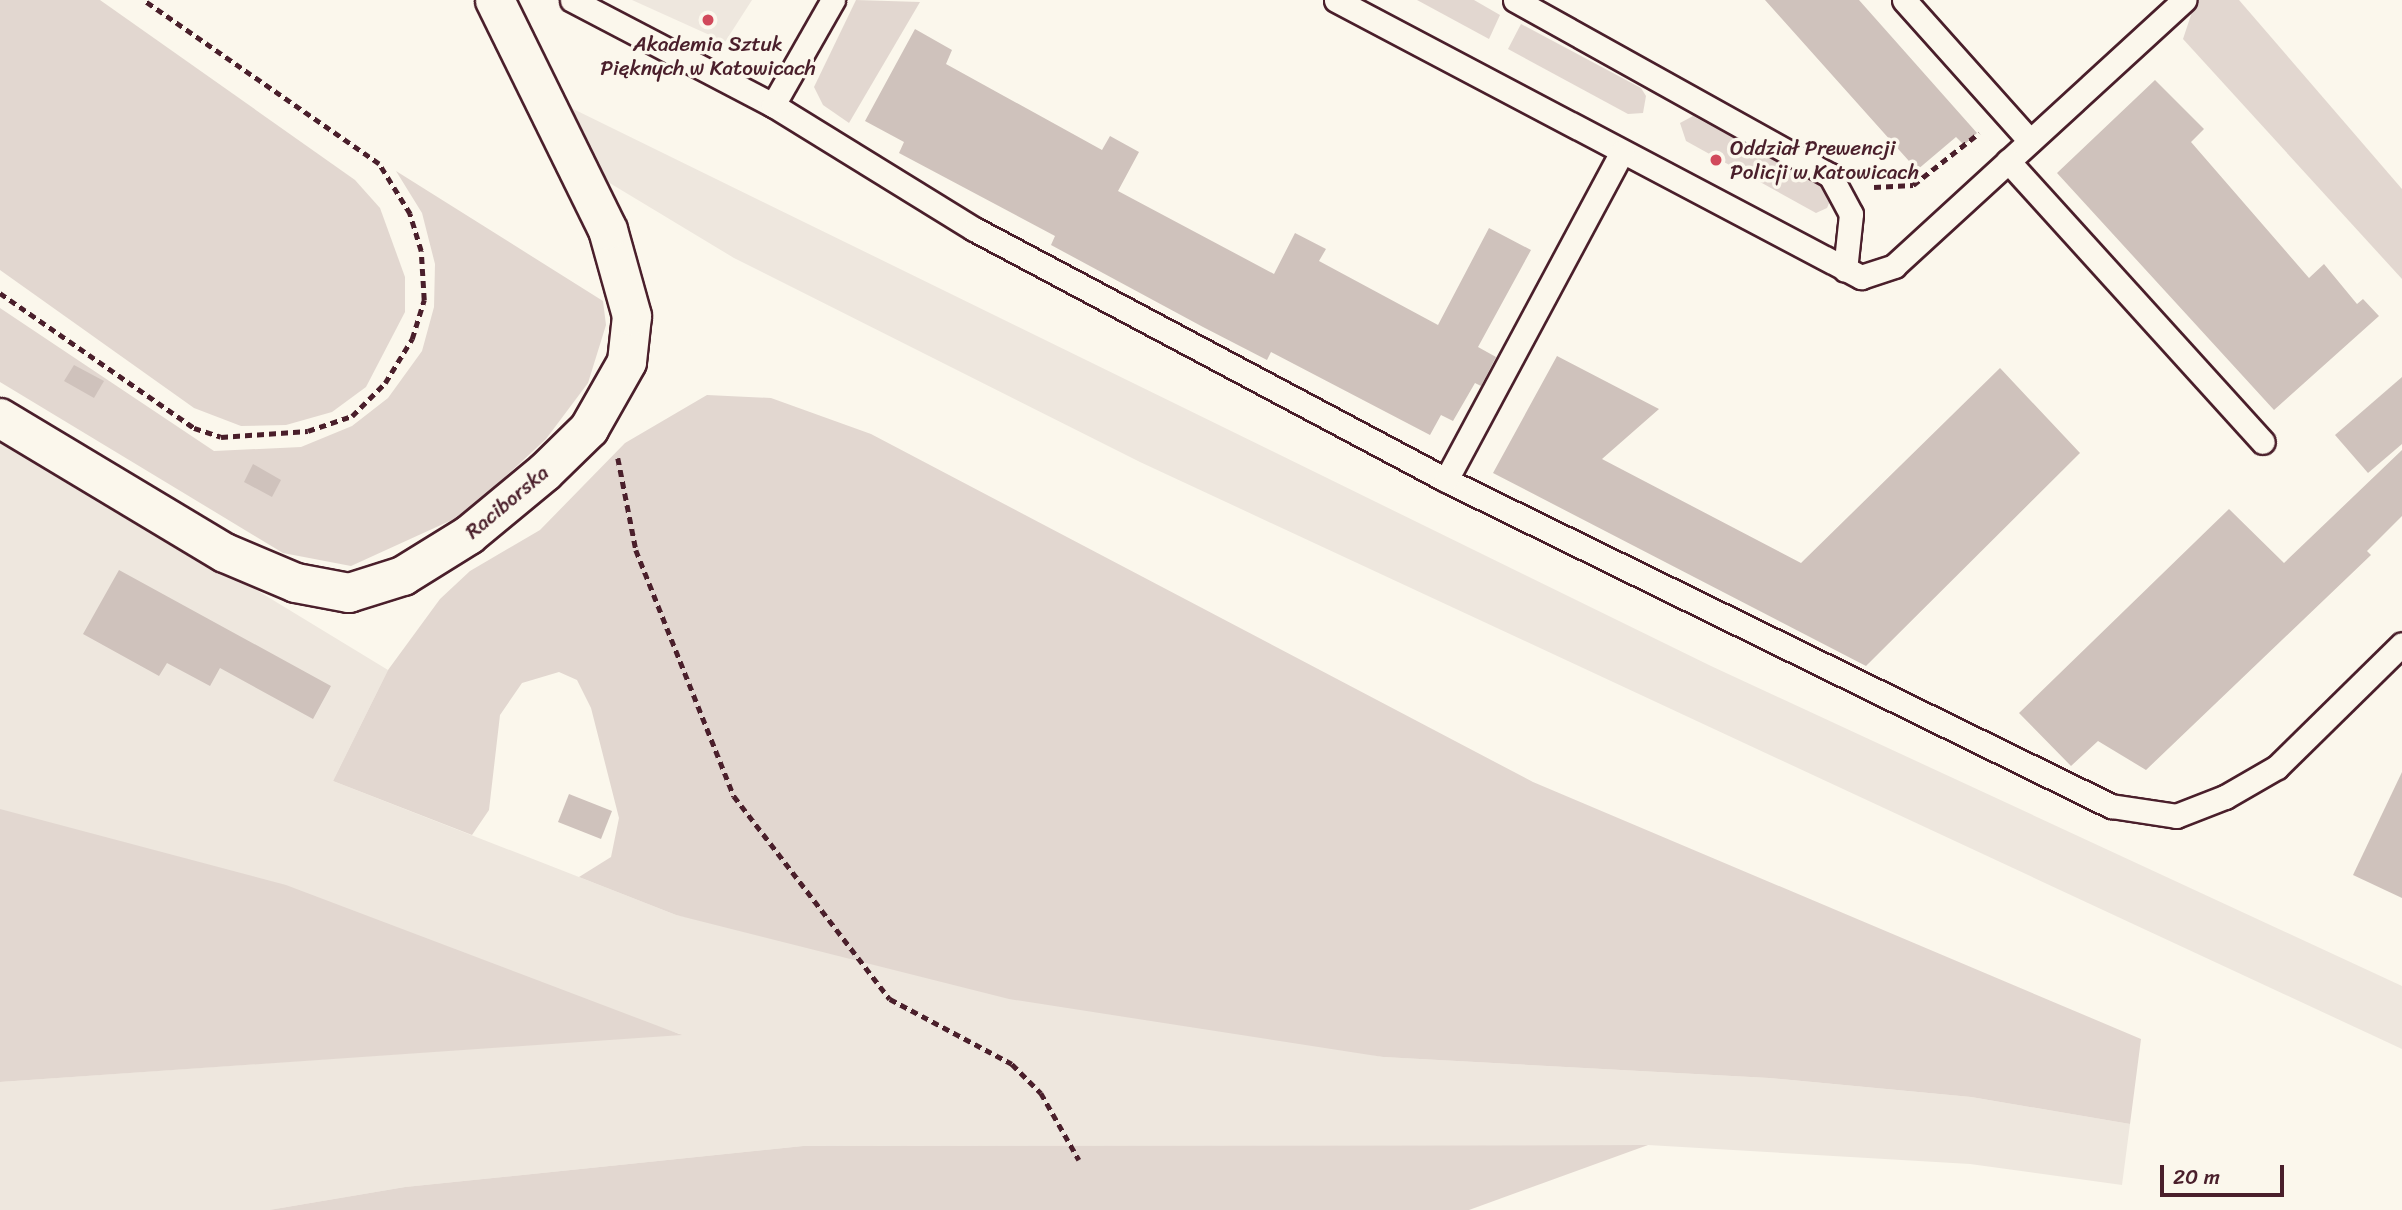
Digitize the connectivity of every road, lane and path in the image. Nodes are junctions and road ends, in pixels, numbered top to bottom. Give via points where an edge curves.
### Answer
1 (143, 0) edge
2 (495, 0) edge
3 (572, 0) edge
4 (833, 0) edge
5 (1336, 0) edge
6 (1514, 0) edge
7 (1904, 0) edge
8 (2184, 0) edge
9 (774, 105) junction
10 (2004, 111) junction
11 (2030, 141) junction
12 (1622, 152) junction
13 (2008, 161) junction
14 (1871, 186) dead end
15 (1845, 270) junction
16 (0, 293) edge
17 (0, 418) edge
18 (589, 429) junction
19 (2263, 442) dead end
20 (1446, 480) junction
21 (2402, 644) edge
22 (1079, 1160) dead end

1 - 16 path via 379,164 410,214 421,251 424,300 412,339 385,383 352,416 285,435 221,437 194,428
2 - 18 street, Raciborska via 608,230 632,316 627,362
3 - 9 lane
4 - 9 lane
5 - 12 lane
6 - 15 lane via 1830,175 1851,214
7 - 10 lane
8 - 11 lane
9 - 20 lane via 974,229
10 - 11 lane
10 - 14 path via 1913,185
11 - 13 lane
12 - 15 lane
12 - 20 lane
13 - 15 lane via 1894,266 1879,276
13 - 19 lane
17 - 18 street, Raciborska via 225,553 296,583 349,593 403,576 469,535
18 - 22 path via 617,455 636,550 734,796 890,999 1012,1064 1041,1093
20 - 21 lane via 2066,786 2111,806 2153,814 2197,811 2277,767

